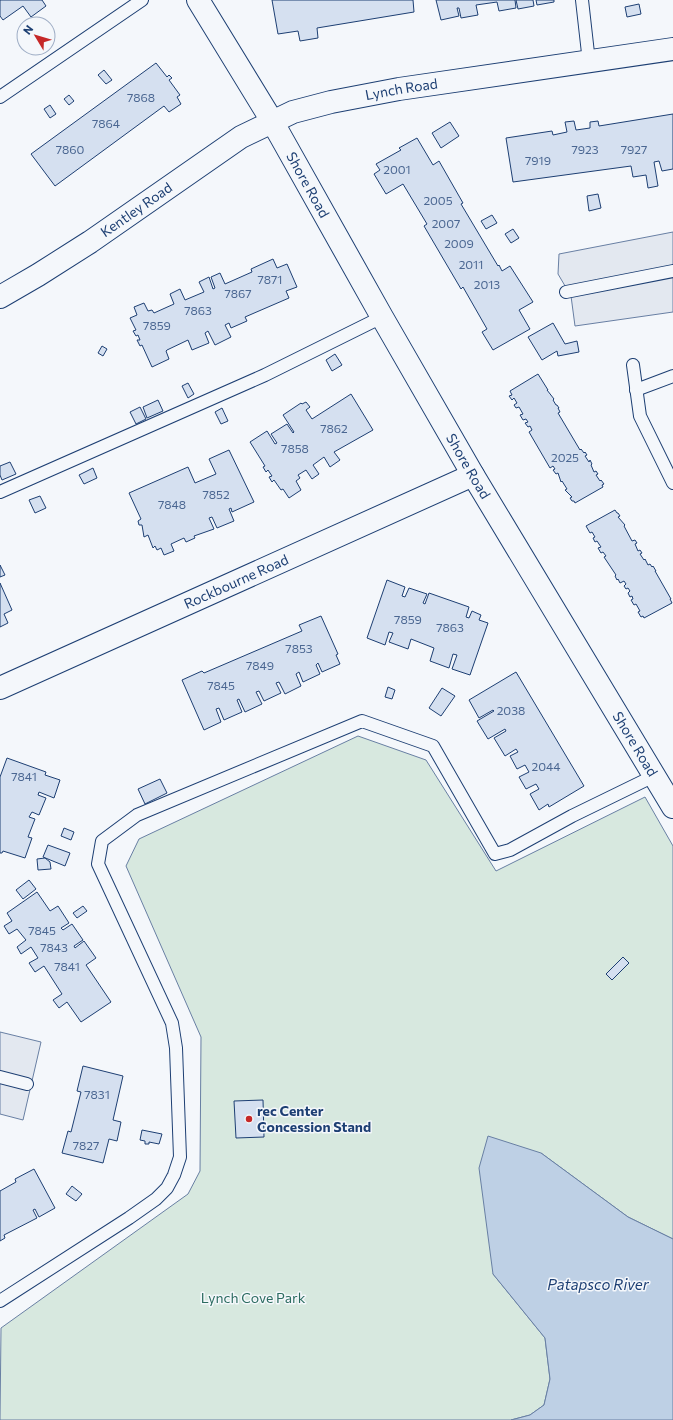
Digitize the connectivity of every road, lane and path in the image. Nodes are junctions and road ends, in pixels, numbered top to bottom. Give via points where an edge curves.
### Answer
1 (142, 0) edge
2 (198, 0) edge
3 (582, 0) edge
4 (673, 49) edge
5 (589, 62) junction
6 (0, 97) edge
7 (272, 120) junction
8 (673, 271) edge
9 (566, 292) dead end
10 (0, 297) edge
11 (382, 317) junction
12 (633, 365) dead end
13 (673, 376) edge
14 (636, 390) junction
15 (473, 475) junction
16 (673, 483) edge
17 (0, 492) edge
18 (0, 688) edge
19 (654, 776) junction
20 (673, 808) edge
21 (0, 1077) edge
22 (27, 1084) dead end
23 (0, 1300) edge

1 - 6 lane
2 - 7 street
3 - 5 lane
4 - 5 street, Lynch Road
5 - 7 street, Lynch Road via 399,89 318,105
7 - 10 street, Kentley Road via 241,137 90,242
7 - 11 street, Shore Road
8 - 9 lane
11 - 15 street, Shore Road
11 - 17 lane via 266,375
12 - 14 lane
13 - 14 lane
14 - 16 lane via 640,416
15 - 18 street, Rockbourne Road
15 - 19 street, Shore Road
19 - 20 street, Shore Road
19 - 23 lane via 510,850 496,854 433,746 362,721 137,815 102,841 98,864 172,1023 176,1048 180,1157 167,1188 156,1199
21 - 22 lane

